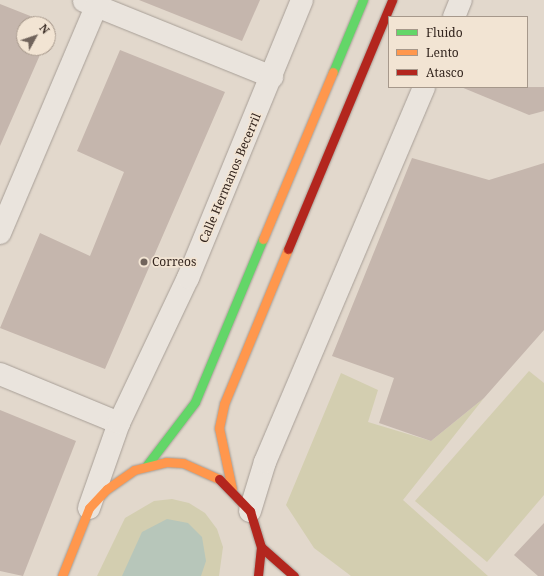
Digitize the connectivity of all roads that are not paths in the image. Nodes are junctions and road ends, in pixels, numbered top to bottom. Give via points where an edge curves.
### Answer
1 (302, 0) edge
2 (363, 0) edge
3 (392, 0) edge
4 (461, 0) edge
5 (93, 2) edge
6 (454, 16) edge
7 (272, 77) junction
8 (424, 88) edge
9 (0, 233) edge
10 (0, 374) edge
11 (119, 423) junction
12 (147, 465) junction
13 (232, 489) junction
14 (88, 508) junction
15 (250, 511) junction
16 (261, 547) junction
17 (62, 576) edge
18 (258, 576) edge
19 (294, 576) edge

1 - 7 street, Calle Hermanos Becerril
2 - 12 main road via 195,402
3 - 13 main road via 224,404 219,428
4 - 6 street
5 - 7 street
5 - 9 street
7 - 11 street, Calle Hermanos Becerril via 188,278
8 - 15 street via 265,462
10 - 11 street
11 - 14 street, Calle Hermanos Becerril
12 - 13 main road via 166,462 200,468
12 - 14 main road via 116,482
13 - 15 main road
14 - 17 main road
15 - 16 main road
16 - 18 main road
16 - 19 main road

